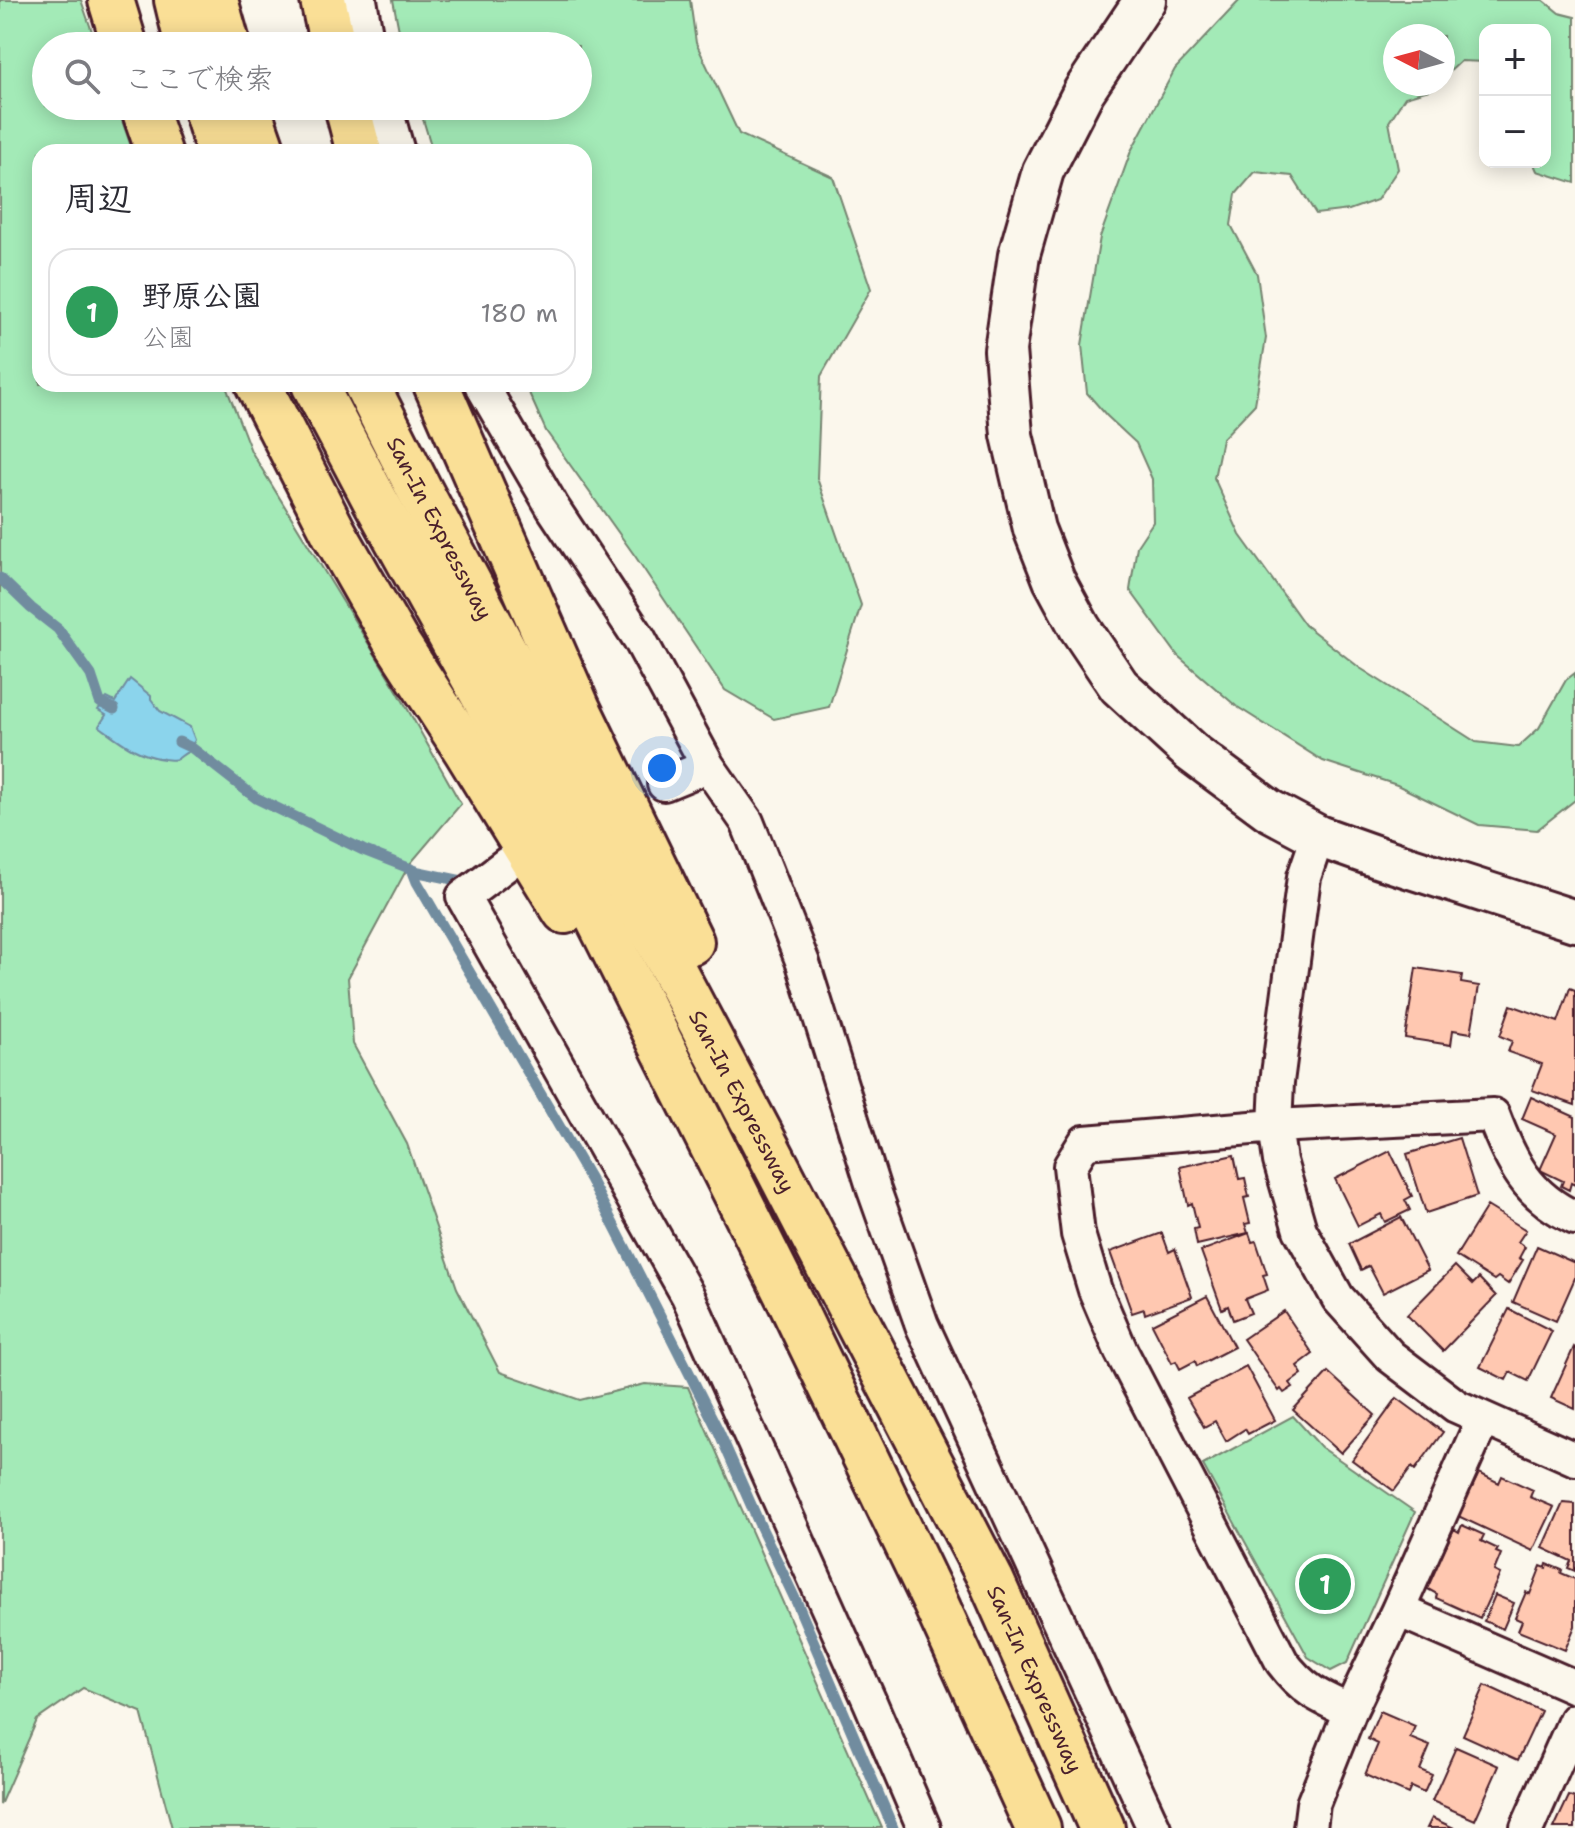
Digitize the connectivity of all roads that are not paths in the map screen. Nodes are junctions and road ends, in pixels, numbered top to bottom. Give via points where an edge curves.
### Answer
1 (111, 0) edge
2 (177, 0) edge
3 (215, 0) edge
4 (323, 0) edge
5 (360, 0) edge
6 (1145, 0) edge
7 (121, 32) edge
8 (185, 32) edge
9 (224, 32) edge
10 (330, 32) edge
11 (366, 32) edge
12 (148, 120) edge
13 (209, 120) edge
14 (252, 120) edge
15 (351, 120) edge
16 (389, 120) edge
17 (156, 144) edge
18 (217, 144) edge
19 (260, 144) edge
20 (357, 144) edge
21 (396, 144) edge
22 (262, 392) edge
23 (318, 392) edge
24 (370, 392) edge
25 (439, 392) edge
26 (486, 392) edge
27 (708, 766) junction
28 (664, 784) dead end
29 (1318, 836) junction
30 (508, 863) dead end
31 (1575, 921) edge
32 (1275, 1126) junction
33 (760, 1134) junction
34 (1575, 1218) edge
35 (790, 1301) junction
36 (1483, 1419) junction
37 (1575, 1459) edge
38 (1398, 1610) junction
39 (1575, 1687) edge
40 (1350, 1711) junction
41 (1575, 1720) edge
42 (924, 1828) edge
43 (1038, 1828) edge
44 (1102, 1828) edge
45 (1154, 1828) edge
46 (1310, 1828) edge
47 (1527, 1828) edge

1 - 7 highway
2 - 8 highway
3 - 9 highway
4 - 10 highway
5 - 11 street
6 - 29 street via 1084,91 1043,171 1019,255 1005,350 1012,435 1034,529 1054,580 1119,686 1191,752 1269,810
12 - 17 highway
13 - 18 highway
14 - 19 highway
15 - 20 highway
16 - 21 street
22 - 35 highway via 387,627 586,945
23 - 35 highway, San-In Expressway via 512,747
24 - 33 highway, San-In Expressway
25 - 33 highway via 578,709 734,1031
26 - 27 street via 553,508 639,638
27 - 28 street
27 - 45 street via 747,822 797,949 922,1325
29 - 31 street
29 - 32 street via 1304,877
30 - 42 street via 463,897 688,1296
32 - 34 street via 1493,1115 1503,1142 1534,1191
32 - 36 street via 1300,1230 1338,1298 1390,1356 1456,1406
32 - 40 street via 1085,1142 1070,1166 1078,1234 1121,1351 1282,1662 1315,1695
33 - 44 highway, San-In Expressway via 991,1580
35 - 43 highway, San-In Expressway
36 - 37 street
36 - 38 street
38 - 39 street
38 - 40 street
40 - 46 street via 1313,1804
41 - 47 street

